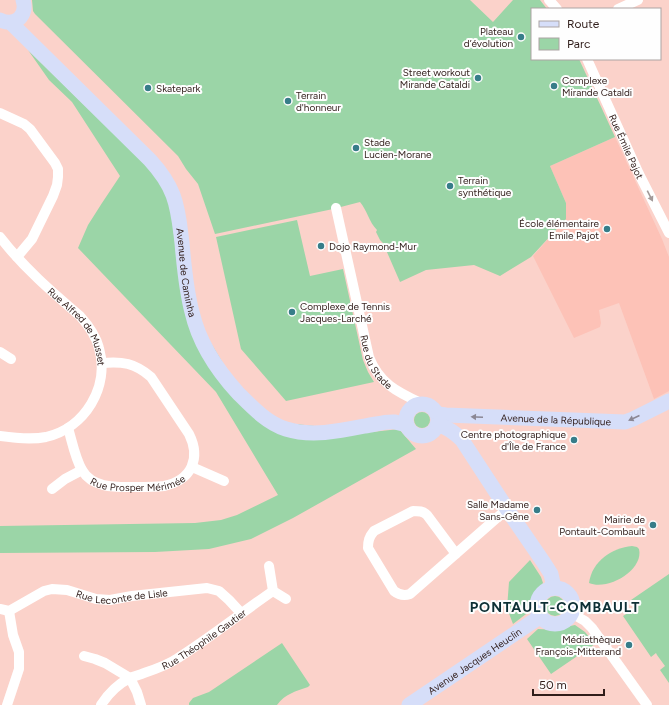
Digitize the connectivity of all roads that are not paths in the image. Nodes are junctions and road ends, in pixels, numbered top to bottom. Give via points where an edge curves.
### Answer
1 (22, 0) edge
2 (549, 0) edge
3 (638, 0) edge
4 (556, 8) edge
5 (620, 8) edge
6 (10, 20) edge
7 (587, 60) edge
8 (0, 114) edge
9 (336, 208) dead end
10 (669, 233) edge
11 (0, 237) edge
12 (16, 257) junction
13 (0, 352) edge
14 (11, 359) dead end
15 (102, 363) junction
16 (669, 401) edge
17 (420, 403) junction
18 (438, 419) junction
19 (407, 420) junction
20 (68, 428) junction
21 (0, 436) edge
22 (192, 467) junction
23 (82, 470) junction
24 (224, 481) dead end
25 (52, 489) dead end
26 (507, 509) junction
27 (456, 554) junction
28 (269, 566) dead end
29 (554, 588) junction
30 (273, 591) junction
31 (286, 600) dead end
32 (5, 610) edge
33 (241, 613) junction
34 (571, 613) junction
35 (541, 616) junction
36 (84, 656) dead end
37 (130, 678) junction
38 (7, 705) edge
39 (101, 705) edge
40 (141, 705) edge
41 (409, 705) edge
42 (647, 705) edge

1 - 6 street via 23,13
2 - 4 street
3 - 5 street
6 - 19 street, Avenue de Caminha via 150,160 167,182 180,223 186,286 192,314 204,346 218,369 245,400 266,418 294,431 324,432
7 -> 10 street, Rue Émile Pajot
8 - 12 street via 30,129 58,169 53,196 32,239
9 - 17 street, Rue du Stade via 373,367 389,386
11 - 12 street, Rue Alfred de Musset
12 - 15 street, Rue Alfred de Musset via 86,323 96,338
13 - 14 street
15 - 20 street, Rue Alfred de Musset via 101,380 94,400 89,409
15 - 22 street, Rue Prosper Mérimée via 131,364 144,370 151,377 192,440
16 -> 18 street, Avenue de la République via 625,422 446,416
17 - 18 street via 435,409
17 - 19 street via 411,408
18 - 19 street via 433,432 424,436 411,431
18 - 26 street via 462,440
20 - 21 street, Rue Alfred de Musset via 46,437
20 - 23 street, Rue Prosper Mérimée
22 - 23 street, Rue Prosper Mérimée via 185,476 172,484 115,488 94,481
22 - 24 street, Rue Prosper Mérimée
23 - 25 street, Rue Prosper Mérimée
26 - 27 street
26 - 29 street via 551,574
27 - 27 street via 427,515 419,511 413,511 374,532 368,542 368,548 394,591 404,596 410,594
28 - 30 street
29 - 34 street via 564,590 571,597
29 - 35 street via 548,589 540,596 537,606
30 - 31 street
30 - 33 street, Rue Théophile Gautier
32 - 33 street, Rue Leconte de Lisle via 52,589 110,600 207,588 219,591
32 - 38 street via 19,652 19,669
33 - 37 street, Rue Théophile Gautier via 177,659
34 - 35 street via 563,622 557,624 545,621
34 - 42 street via 592,628
35 - 41 street, Avenue Jacques Heuclin
36 - 37 street via 105,663
37 - 39 street, Rue Théophile Gautier via 116,687
37 - 40 street

